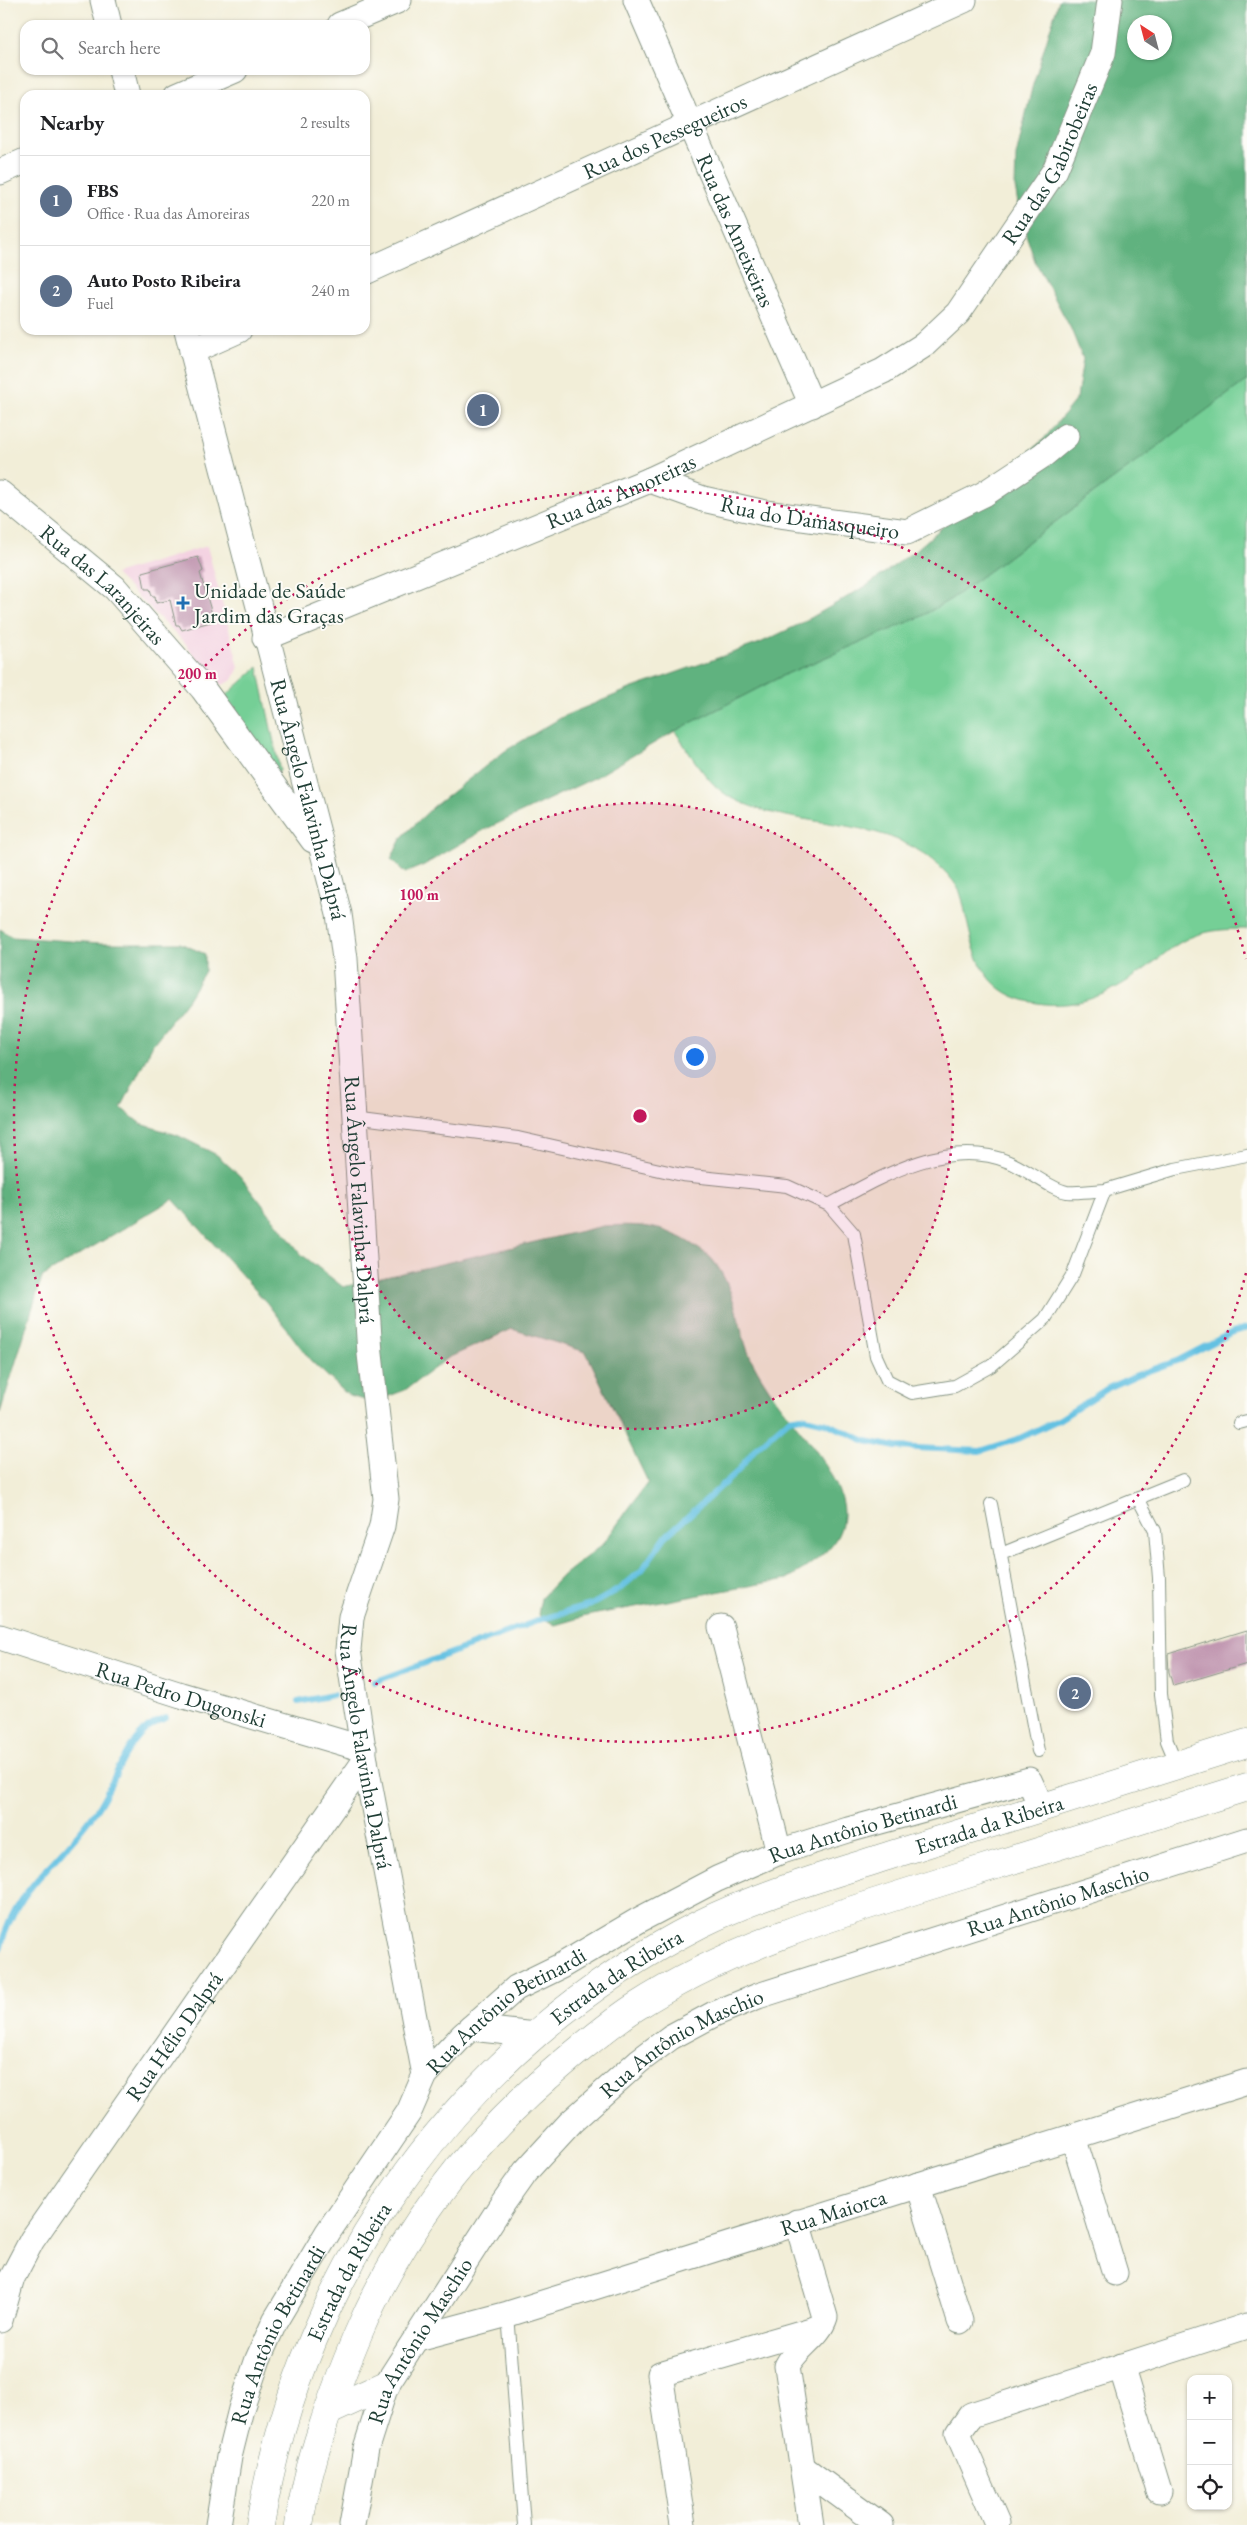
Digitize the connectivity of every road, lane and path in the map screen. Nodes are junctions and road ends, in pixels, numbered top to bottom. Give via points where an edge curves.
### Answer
1 (103, 0) edge
2 (399, 0) edge
3 (636, 0) edge
4 (964, 0) edge
5 (1110, 0) edge
6 (109, 20) edge
7 (352, 20) edge
8 (122, 75) edge
9 (223, 75) edge
10 (126, 90) edge
11 (189, 90) edge
12 (690, 124) junction
13 (20, 163) edge
14 (0, 172) edge
15 (370, 270) edge
16 (958, 312) joint
17 (216, 335) edge
18 (189, 341) edge
19 (812, 405) junction
20 (1066, 436) dead end
21 (650, 480) junction
22 (0, 493) edge
23 (265, 638) junction
24 (322, 853) junction
25 (354, 1116) junction
26 (1247, 1155) edge
27 (1105, 1190) junction
28 (830, 1205) junction
29 (1184, 1480) dead end
30 (1138, 1498) junction
31 (991, 1504) dead end
32 (1001, 1554) junction
33 (721, 1627) dead end
34 (0, 1637) edge
35 (1247, 1743) edge
36 (1038, 1750) dead end
37 (364, 1755) junction
38 (1177, 1765) junction
39 (1247, 1787) edge
40 (1041, 1806) junction
41 (1247, 1840) edge
42 (779, 1852) junction
43 (471, 2028) junction
44 (535, 2034) junction
45 (425, 2075) junction
46 (1247, 2082) edge
47 (1073, 2137) junction
48 (918, 2186) junction
49 (797, 2222) junction
50 (1115, 2273) dead end
51 (508, 2314) junction
52 (0, 2320) edge
53 (960, 2321) dead end
54 (822, 2326) junction
55 (1247, 2326) edge
56 (418, 2338) junction
57 (1121, 2366) junction
58 (386, 2385) junction
59 (329, 2411) junction
60 (803, 2468) junction
61 (1158, 2491) dead end
62 (997, 2523) dead end
63 (218, 2525) edge
64 (260, 2525) edge
65 (300, 2525) edge
66 (352, 2525) edge
67 (524, 2525) edge
68 (683, 2525) edge
69 (811, 2525) edge
70 (881, 2525) edge

1 - 6 street
2 - 7 street
3 - 12 street, Rua das Ameixeiras
4 - 12 street, Rua dos Pessegueiros
5 - 16 street, Rua das Gabirobeiras via 1103,53 1055,170
8 - 10 street
9 - 11 street
12 - 15 street, Rua dos Pessegueiros
12 - 19 street, Rua das Ameixeiras
13 - 14 street
16 - 19 street, Rua das Amoreiras via 924,345 883,371
17 - 18 street
18 - 23 street, Rua Ângelo Falavinha Dalprá via 245,549
19 - 21 street, Rua das Amoreiras
20 - 21 street, Rua do Damasqueiro via 984,494 907,532 765,513 703,499
21 - 23 street, Rua das Amoreiras
22 - 24 street, Rua das Laranjeiras via 115,588 203,689
23 - 24 street, Rua Ângelo Falavinha Dalprá
24 - 25 street, Rua Ângelo Falavinha Dalprá via 339,914 345,959
25 - 28 lane via 518,1138 682,1175 788,1186
25 - 37 street, Rua Ângelo Falavinha Dalprá via 370,1354 386,1499 382,1526 348,1634
26 - 27 lane via 1175,1169
27 - 28 lane via 1065,1192 1008,1161 966,1154 935,1157 879,1178
27 - 28 lane via 1073,1274 1045,1319 991,1366 955,1386 912,1393 887,1380 876,1356 854,1234
29 - 30 lane
30 - 32 lane
30 - 38 lane via 1155,1531 1161,1694 1167,1741
31 - 32 lane
32 - 36 lane
33 - 42 street
34 - 37 street, Rua Pedro Dugonski
35 - 38 main road, Estrada da Ribeira
37 - 45 street, Rua Ângelo Falavinha Dalprá
37 - 52 street, Rua Hélio Dalprá via 32,2240 12,2278
38 - 40 main road, Estrada da Ribeira
39 - 59 main road, Estrada da Ribeira via 786,1933 716,1963 633,2008 535,2086 480,2141 431,2204 386,2274 367,2313
40 - 42 street, Rua Antônio Betinardi via 1029,1780
40 - 44 main road, Estrada da Ribeira via 804,1883 701,1924 607,1980
41 - 56 street, Rua Antônio Maschio via 758,1996 671,2037 594,2099 548,2144 503,2203
42 - 43 street, Rua Antônio Betinardi via 678,1899 516,1988
43 - 44 street
43 - 45 street, Rua Antônio Betinardi
44 - 64 main road, Estrada da Ribeira via 484,2081 446,2123 401,2180 366,2234 302,2363 277,2442
45 - 63 street, Rua Antônio Betinardi via 409,2112 328,2232 275,2321 241,2409
46 - 47 street, Rua Maiorca
47 - 48 street, Rua Maiorca
47 - 50 street
48 - 49 street, Rua Maiorca
48 - 53 street
49 - 51 street, Rua Maiorca
49 - 54 street via 825,2317
51 - 56 street, Rua Maiorca
51 - 67 lane
54 - 60 street via 794,2353 786,2366
54 - 68 street via 660,2374
55 - 57 street
56 - 58 street, Rua Antônio Maschio
57 - 61 street
57 - 62 street via 970,2415 958,2433
58 - 59 main road
58 - 66 street, Rua Antônio Maschio via 366,2448
59 - 65 main road, Estrada da Ribeira via 310,2475
60 - 69 street
60 - 70 street

